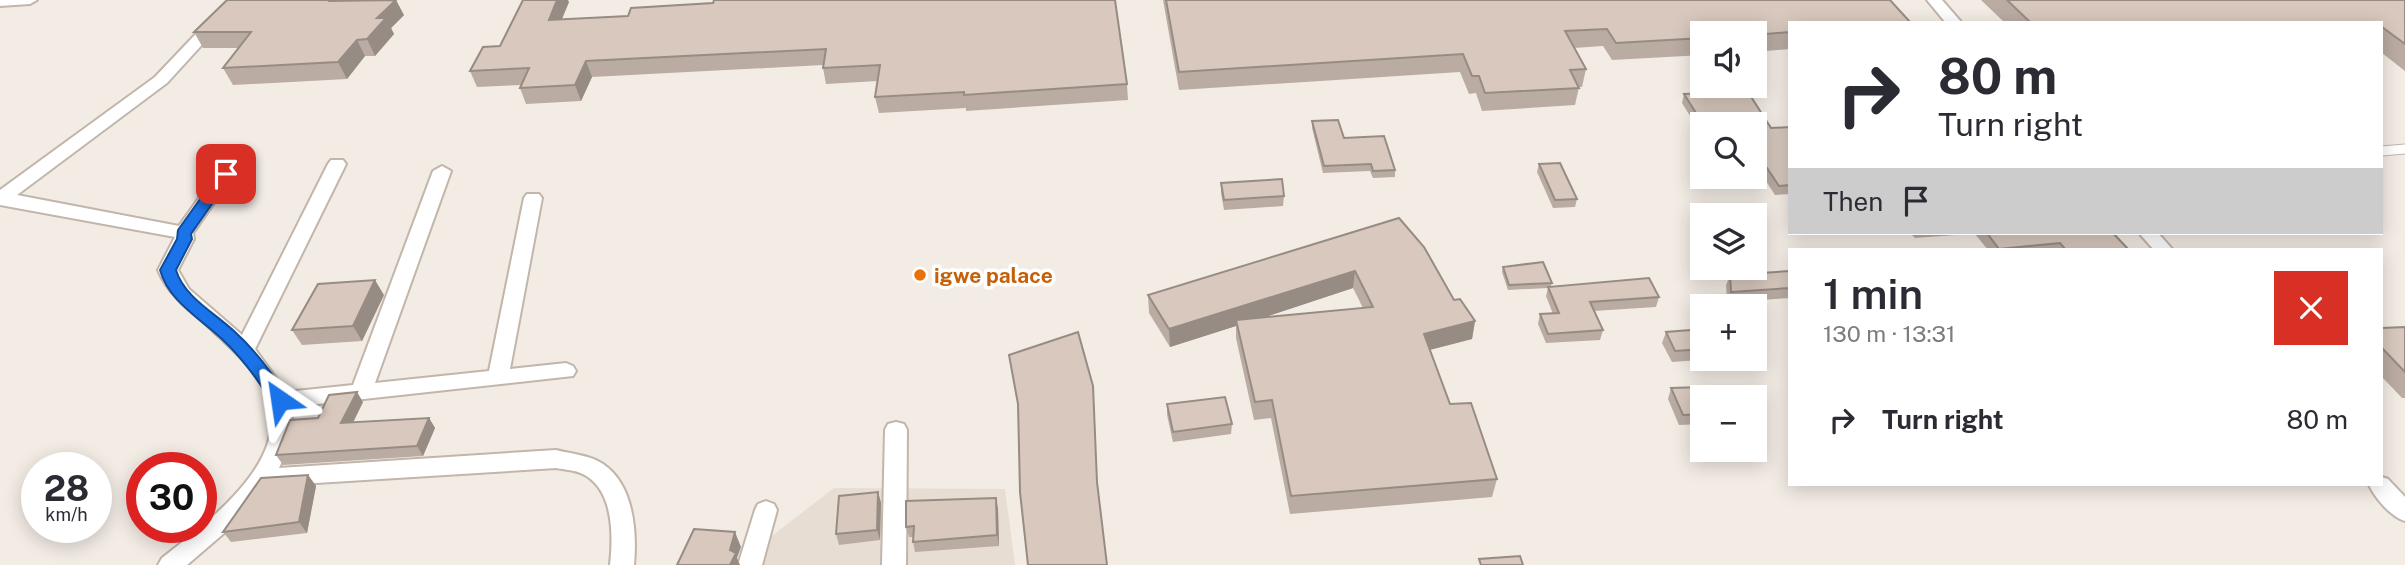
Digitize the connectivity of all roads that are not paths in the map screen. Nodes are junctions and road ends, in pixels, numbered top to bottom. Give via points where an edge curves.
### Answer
1 (30, 0) edge
2 (1934, 0) edge
3 (0, 2) edge
4 (232, 9) edge
5 (1953, 21) edge
6 (2405, 149) edge
7 (2383, 151) edge
8 (240, 154) dead end
9 (337, 164) dead end
10 (442, 171) dead end
11 (0, 198) edge
12 (533, 198) dead end
13 (184, 233) junction
14 (2150, 235) edge
15 (2162, 248) edge
16 (244, 351) junction
17 (566, 371) dead end
18 (498, 378) junction
19 (361, 392) junction
20 (280, 400) junction
21 (896, 430) dead end
22 (261, 478) junction
23 (2381, 486) edge
24 (766, 510) dead end
25 (2405, 512) edge
26 (170, 565) edge
27 (622, 565) edge
28 (750, 565) edge
29 (894, 565) edge

1 - 3 street
2 - 5 street
4 - 11 street via 161,80
6 - 7 lane
8 - 13 street
9 - 16 street
10 - 19 street
11 - 13 street
12 - 18 street
13 - 16 street via 168,270 173,287
14 - 15 street
16 - 20 street
17 - 18 street
18 - 19 street
19 - 20 street
20 - 22 street via 283,434
21 - 29 street
22 - 26 street via 227,521
22 - 27 street via 556,459 597,470 612,488 625,538
23 - 25 street
24 - 28 street

